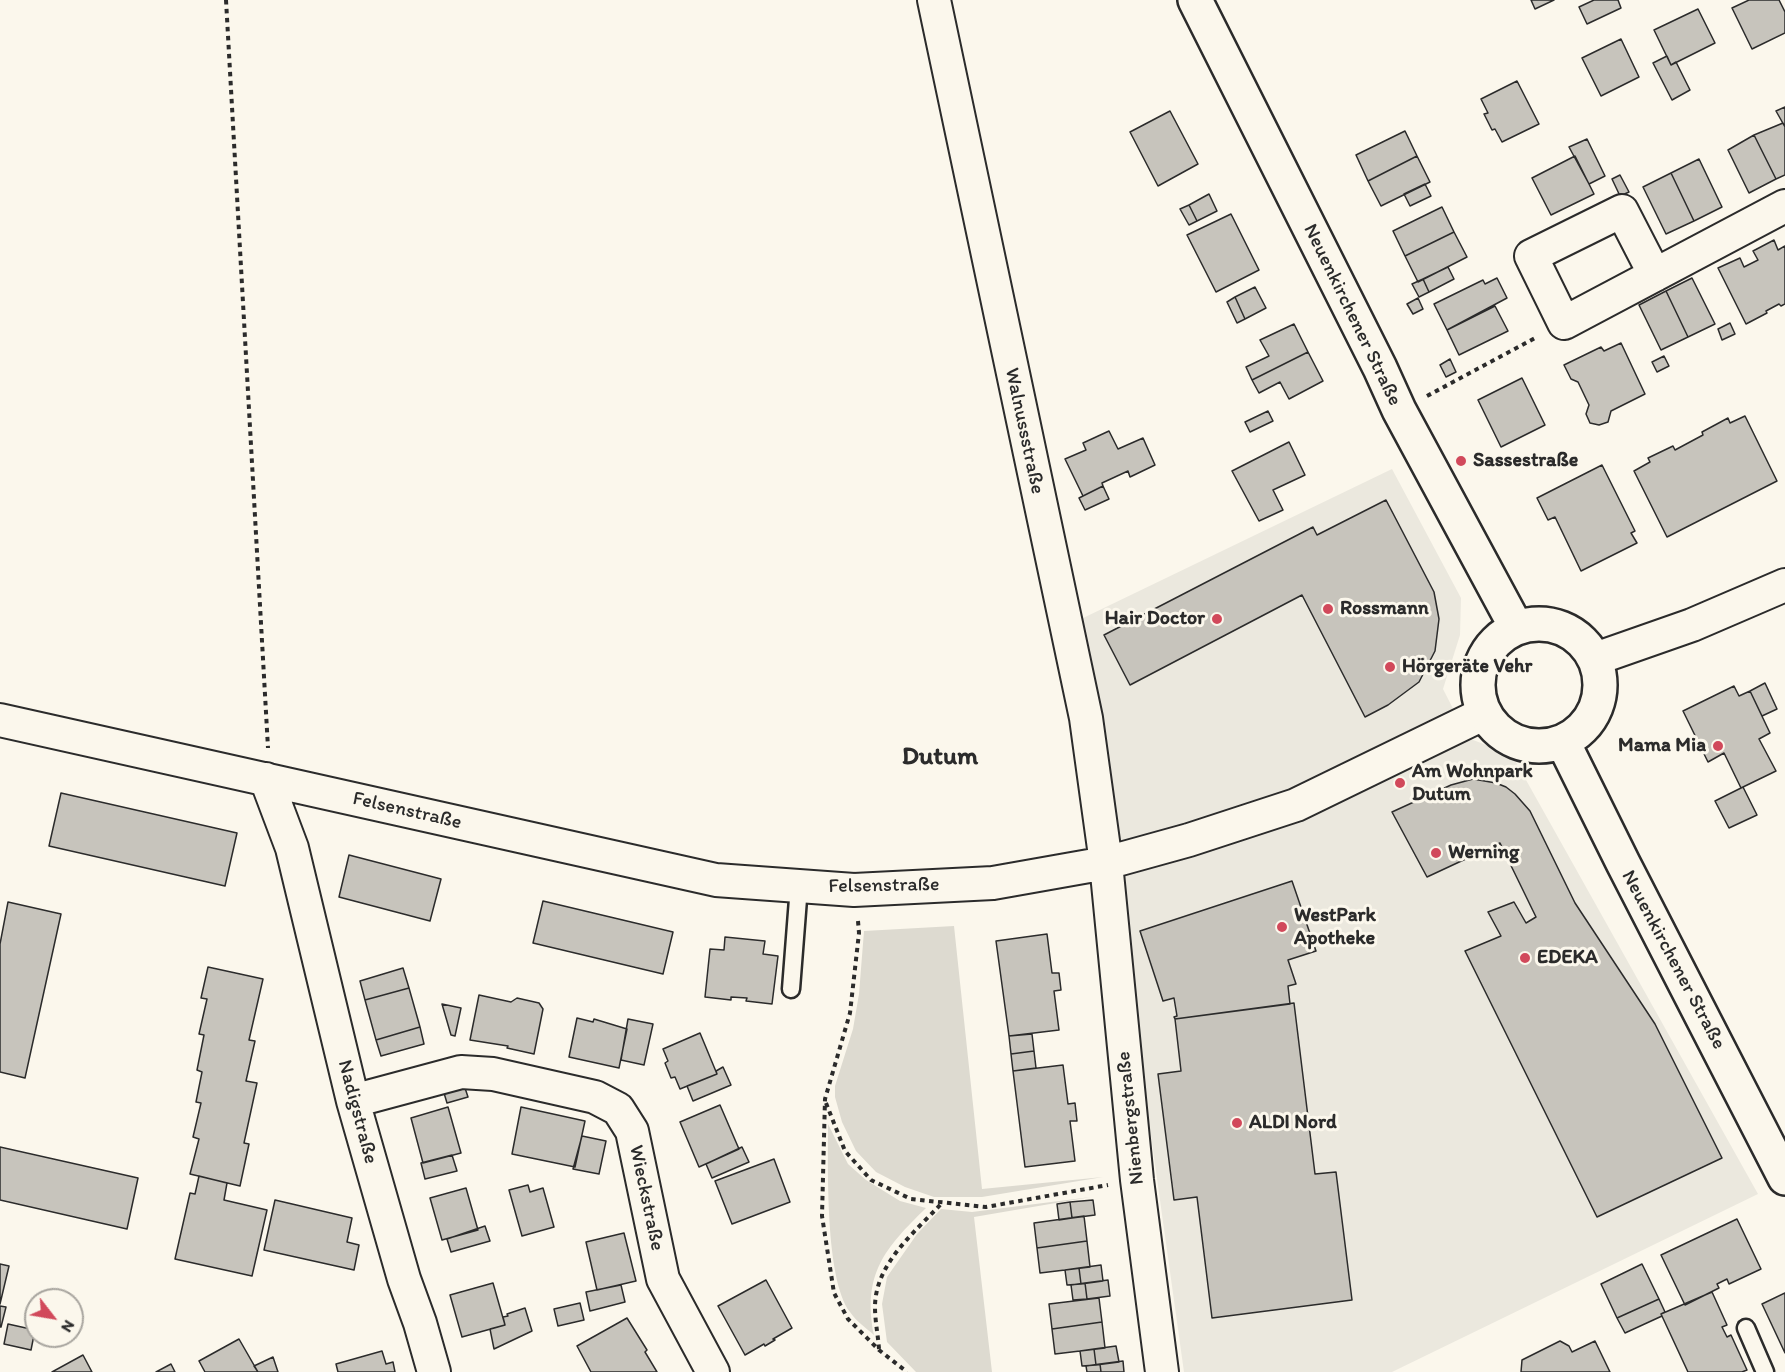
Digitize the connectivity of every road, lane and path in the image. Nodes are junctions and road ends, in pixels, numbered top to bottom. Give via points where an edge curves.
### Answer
1 (226, 0) edge
2 (934, 0) edge
3 (1195, 0) edge
4 (1785, 206) edge
5 (1654, 275) junction
6 (1564, 323) junction
7 (1399, 410) junction
8 (1785, 585) edge
9 (1516, 627) junction
10 (1595, 659) junction
11 (1483, 714) junction
12 (0, 720) edge
13 (1563, 742) junction
14 (266, 779) junction
15 (1106, 862) junction
16 (799, 886) junction
17 (854, 890) junction
18 (791, 990) dead end
19 (825, 1099) junction
20 (352, 1101) junction
21 (1785, 1178) edge
22 (1137, 1180) junction
23 (941, 1204) junction
24 (1746, 1328) dead end
25 (879, 1350) junction
26 (434, 1372) edge
27 (713, 1372) edge
28 (907, 1372) edge
29 (1162, 1372) edge
30 (1766, 1372) edge

1 - 14 path via 269,738
2 - 15 street, Walnussstraße via 1086,718
3 - 7 street, Neuenkirchener Straße
4 - 5 street
5 - 6 street
5 - 6 street via 1622,211 1531,256
6 - 7 path
7 - 9 street, Neuenkirchener Straße
8 - 10 street via 1692,625
9 - 10 street via 1539,623 1562,627 1582,640
9 - 11 street via 1495,641 1480,663 1477,689
10 - 13 street via 1600,683 1596,708 1583,728
11 - 13 street via 1498,732 1517,744 1540,747
11 - 15 street, Felsenstraße via 1296,805
12 - 14 street, Felsenstraße
13 - 21 street, Neuenkirchener Straße
14 - 16 street, Felsenstraße via 716,880
14 - 20 street, Nadigstraße via 292,848
15 - 17 street, Felsenstraße via 993,883
15 - 22 street, Nienbergstraße
16 - 17 street, Felsenstraße
16 - 18 lane
17 - 19 path via 859,933 853,993
19 - 23 path via 845,1151 871,1180 911,1199
19 - 25 path via 822,1216 834,1293 848,1319
20 - 26 street, Nadigstraße
20 - 27 street, Wieckstraße via 461,1072 493,1074 595,1097 618,1109 632,1131 663,1279
22 - 23 path via 986,1208
22 - 29 street, Nienbergstraße
23 - 25 path via 897,1251 881,1275 875,1306
24 - 30 lane
25 - 28 path

